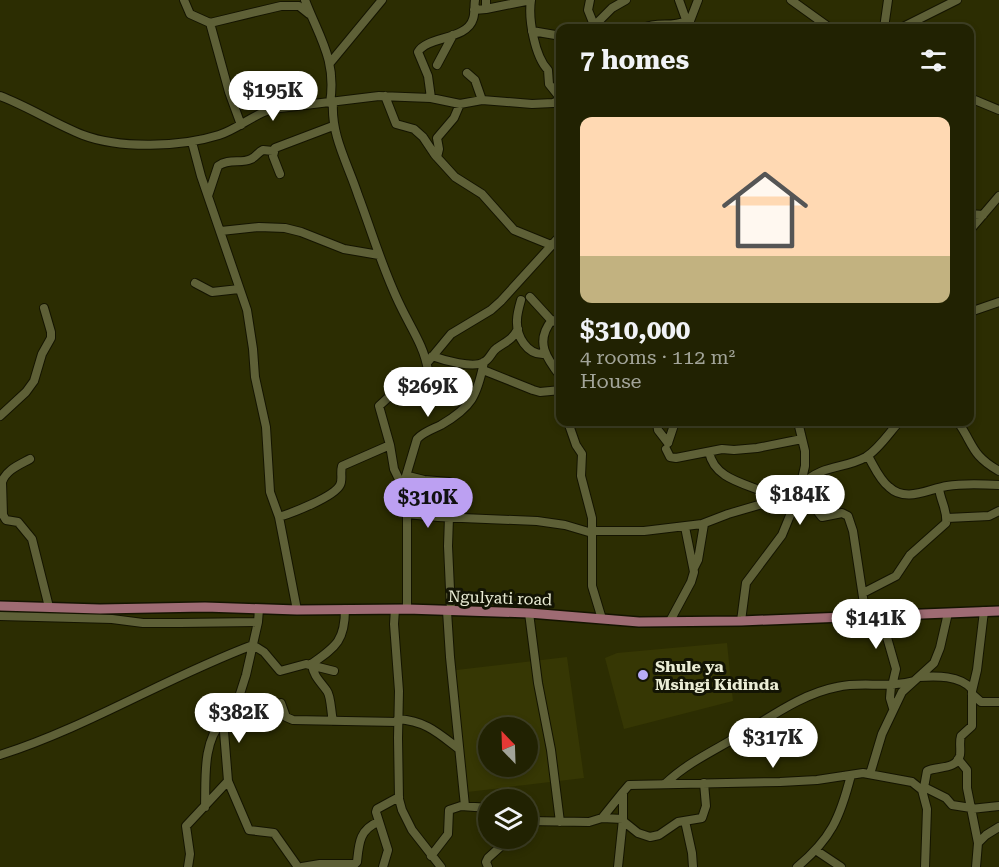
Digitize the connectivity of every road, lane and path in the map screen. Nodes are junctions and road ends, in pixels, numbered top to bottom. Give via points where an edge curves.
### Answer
1 (184, 0) edge
2 (305, 0) edge
3 (382, 0) edge
4 (475, 0) edge
5 (486, 0) edge
6 (531, 0) edge
7 (590, 0) edge
8 (626, 0) edge
9 (679, 0) edge
10 (698, 0) edge
11 (791, 0) edge
12 (888, 0) edge
13 (957, 0) edge
14 (474, 9) junction
15 (486, 9) junction
16 (312, 17) junction
17 (210, 23) junction
18 (592, 24) edge
19 (597, 24) edge
20 (688, 24) edge
21 (688, 24) edge
22 (824, 24) edge
23 (885, 24) edge
24 (909, 24) edge
25 (532, 31) junction
26 (453, 35) junction
27 (556, 35) edge
28 (330, 63) junction
29 (437, 65) dead end
30 (467, 73) dead end
31 (556, 93) edge
32 (0, 96) edge
33 (385, 96) junction
34 (431, 98) junction
35 (482, 100) junction
36 (974, 100) edge
37 (556, 102) edge
38 (331, 103) junction
39 (460, 104) junction
40 (999, 110) edge
41 (241, 125) junction
42 (333, 126) junction
43 (192, 142) junction
44 (273, 151) junction
45 (437, 157) junction
46 (280, 174) dead end
47 (208, 196) junction
48 (999, 196) edge
49 (974, 214) edge
50 (983, 215) junction
51 (974, 225) edge
52 (221, 231) junction
53 (556, 240) edge
54 (551, 245) junction
55 (380, 255) junction
56 (195, 283) dead end
57 (239, 290) junction
58 (530, 297) dead end
59 (521, 300) dead end
60 (999, 302) edge
61 (44, 308) dead end
62 (974, 309) edge
63 (552, 321) junction
64 (556, 323) edge
65 (518, 329) junction
66 (544, 354) junction
67 (430, 359) junction
68 (483, 366) junction
69 (556, 370) edge
70 (556, 390) edge
71 (0, 416) edge
72 (569, 426) edge
73 (658, 426) edge
74 (674, 426) edge
75 (799, 426) edge
76 (896, 426) edge
77 (960, 426) edge
78 (802, 439) junction
79 (390, 445) junction
80 (666, 449) dead end
81 (709, 452) junction
82 (867, 456) junction
83 (30, 459) dead end
84 (999, 471) edge
85 (408, 476) junction
86 (449, 482) dead end
87 (801, 484) junction
88 (999, 485) edge
89 (403, 486) junction
90 (939, 488) junction
91 (777, 498) junction
92 (999, 511) edge
93 (407, 514) junction
94 (279, 517) junction
95 (449, 517) junction
96 (947, 518) junction
97 (704, 524) junction
98 (685, 527) junction
99 (592, 532) junction
100 (694, 568) junction
101 (863, 593) junction
102 (0, 606) edge
103 (50, 607) junction
104 (259, 609) junction
105 (345, 609) junction
106 (394, 609) junction
107 (407, 609) junction
108 (297, 610) junction
109 (449, 611) junction
110 (984, 611) junction
111 (999, 611) edge
112 (529, 613) junction
113 (948, 613) junction
114 (0, 616) edge
115 (888, 616) junction
116 (866, 617) junction
117 (602, 619) junction
118 (670, 621) junction
119 (741, 621) junction
120 (258, 622) junction
121 (253, 645) junction
122 (311, 665) junction
123 (334, 671) dead end
124 (916, 679) junction
125 (891, 686) junction
126 (972, 691) junction
127 (999, 702) edge
128 (281, 703) dead end
129 (892, 708) junction
130 (224, 719) junction
131 (398, 720) junction
132 (333, 721) junction
133 (459, 749) junction
134 (0, 755) edge
135 (958, 759) junction
136 (870, 774) junction
137 (850, 775) junction
138 (228, 781) junction
139 (666, 783) junction
140 (704, 783) junction
141 (923, 790) junction
142 (623, 792) junction
143 (399, 796) junction
144 (465, 806) junction
145 (999, 806) edge
146 (205, 807) junction
147 (478, 807) edge
148 (971, 808) junction
149 (602, 818) junction
150 (623, 820) junction
151 (538, 821) edge
152 (685, 821) junction
153 (378, 822) junction
154 (560, 822) junction
155 (999, 827) edge
156 (978, 843) junction
157 (498, 849) edge
158 (817, 851) junction
159 (432, 856) junction
160 (977, 866) edge
161 (188, 867) edge
162 (300, 867) edge
163 (383, 867) edge
164 (441, 867) edge
165 (488, 867) edge
166 (618, 867) edge
167 (693, 867) edge
168 (797, 867) edge
169 (841, 867) edge
170 (925, 867) edge

1 - 17 street via 190,14
2 - 16 street
3 - 28 street
4 - 14 street
5 - 15 street
6 - 15 street
6 - 25 street
7 - 18 street
8 - 19 street
9 - 20 street
10 - 21 street
11 - 22 street
12 - 23 street
13 - 24 street
14 - 15 street
14 - 26 street via 470,25
16 - 17 street via 299,6 281,6
16 - 28 street via 324,39
17 - 41 street
25 - 27 street
25 - 31 street via 548,70 549,84
26 - 29 street
26 - 34 street via 418,52 427,70
28 - 38 street
30 - 35 street via 475,80
32 - 43 street via 99,140
33 - 34 street
33 - 38 street
33 - 45 street via 396,124 414,129
34 - 39 street
35 - 37 street
35 - 39 street
36 - 40 street
38 - 41 street via 272,109
38 - 42 street
39 - 45 street via 437,138
41 - 43 street
42 - 44 street
42 - 55 street
43 - 47 street
44 - 46 street
44 - 47 street via 263,150 250,160 233,160 218,166
45 - 54 street via 455,177 482,194 514,230
47 - 52 street
48 - 50 street
49 - 50 street
50 - 51 street
52 - 55 street via 285,228 344,249
52 - 57 street
53 - 54 street
54 - 67 street via 501,301 451,334
55 - 67 street via 393,291
56 - 57 street via 212,292
57 - 94 street via 247,310 266,428 270,492
58 - 63 street
59 - 65 street via 516,319
60 - 62 street
61 - 71 street via 51,338 34,381
63 - 64 street
63 - 66 street via 545,336
65 - 66 street via 521,341 530,351
65 - 68 street
66 - 69 street
67 - 68 street
67 - 79 street via 427,376 379,406
68 - 70 street via 533,390
68 - 85 street via 474,399 417,439
72 - 99 street via 582,454 581,476
73 - 74 street via 668,443
75 - 78 street
76 - 82 street
77 - 84 street via 984,463
78 - 81 street via 769,447
78 - 87 street via 805,466
79 - 89 street via 394,469
79 - 94 street via 342,466 338,489
80 - 81 street via 670,457 676,458
81 - 91 street via 711,462 719,470
82 - 87 street via 826,469
82 - 90 street via 889,488 898,492 916,494
83 - 103 street via 3,478 3,515 6,520 18,522 32,539
85 - 86 street
85 - 89 street
87 - 91 street
87 - 101 street via 822,517 842,513 848,516
87 - 119 street via 782,535 746,583
88 - 90 street
89 - 93 street
90 - 96 street
91 - 97 street
92 - 96 street via 989,516
93 - 95 street
93 - 107 street
94 - 108 street
95 - 99 street via 537,521
95 - 109 street
96 - 101 street via 910,555 896,576
97 - 98 street
97 - 100 street
98 - 99 street
98 - 100 street
99 - 117 street via 592,586
100 - 118 street via 691,582
101 - 116 street
102 - 103 main road, Ngulyati road
103 - 104 main road, Ngulyati road
104 - 108 main road, Ngulyati road
104 - 120 street
105 - 106 main road, Ngulyati road
105 - 108 main road, Ngulyati road
105 - 122 street via 342,637
106 - 107 main road, Ngulyati road
106 - 131 street
107 - 109 main road, Ngulyati road
109 - 112 main road, Ngulyati road
109 - 133 street
110 - 111 main road, Ngulyati road
110 - 113 main road, Ngulyati road
110 - 126 street
112 - 117 main road, Ngulyati road
112 - 154 street
113 - 115 main road, Ngulyati road
113 - 124 street via 934,663
114 - 120 street via 180,624
115 - 116 main road, Ngulyati road
115 - 125 street via 886,634 896,669
116 - 119 main road, Ngulyati road
117 - 118 main road, Ngulyati road
118 - 119 main road, Ngulyati road
120 - 121 street
121 - 122 street via 280,672
121 - 130 street via 239,697
121 - 134 street via 85,723
122 - 123 street
122 - 132 street via 317,681 328,693
124 - 125 street
124 - 126 street via 940,676 959,680
124 - 129 street
125 - 129 street
125 - 139 street via 848,685 820,692 681,769
126 - 127 street via 981,702
126 - 135 street via 972,726 961,736
128 - 132 street via 286,717 293,720
129 - 136 street
130 - 138 street
130 - 146 street via 208,749
131 - 132 street
131 - 133 street via 423,723
131 - 143 street
133 - 144 street
135 - 141 street via 952,765 927,771
135 - 148 street via 967,771
136 - 137 street
136 - 141 street via 912,782
137 - 140 street via 780,782
137 - 158 street via 834,826
138 - 146 street
138 - 162 street via 248,828 274,833
139 - 140 street
139 - 142 street via 629,785
140 - 152 street via 704,814 702,818
141 - 148 street via 946,798 951,805
141 - 170 street via 927,809
142 - 149 street
142 - 150 street
143 - 153 street via 377,809
143 - 159 street via 409,824
144 - 147 street
144 - 159 street via 449,810 448,834
145 - 148 street
146 - 161 street via 186,826
148 - 156 street
149 - 150 street
149 - 154 street
150 - 152 street via 638,833 650,837
150 - 166 street
151 - 154 street
152 - 167 street
153 - 162 street via 364,831 355,864
153 - 163 street via 388,850
155 - 156 street
156 - 160 street
157 - 165 street via 488,858
158 - 168 street
158 - 169 street
159 - 164 street

